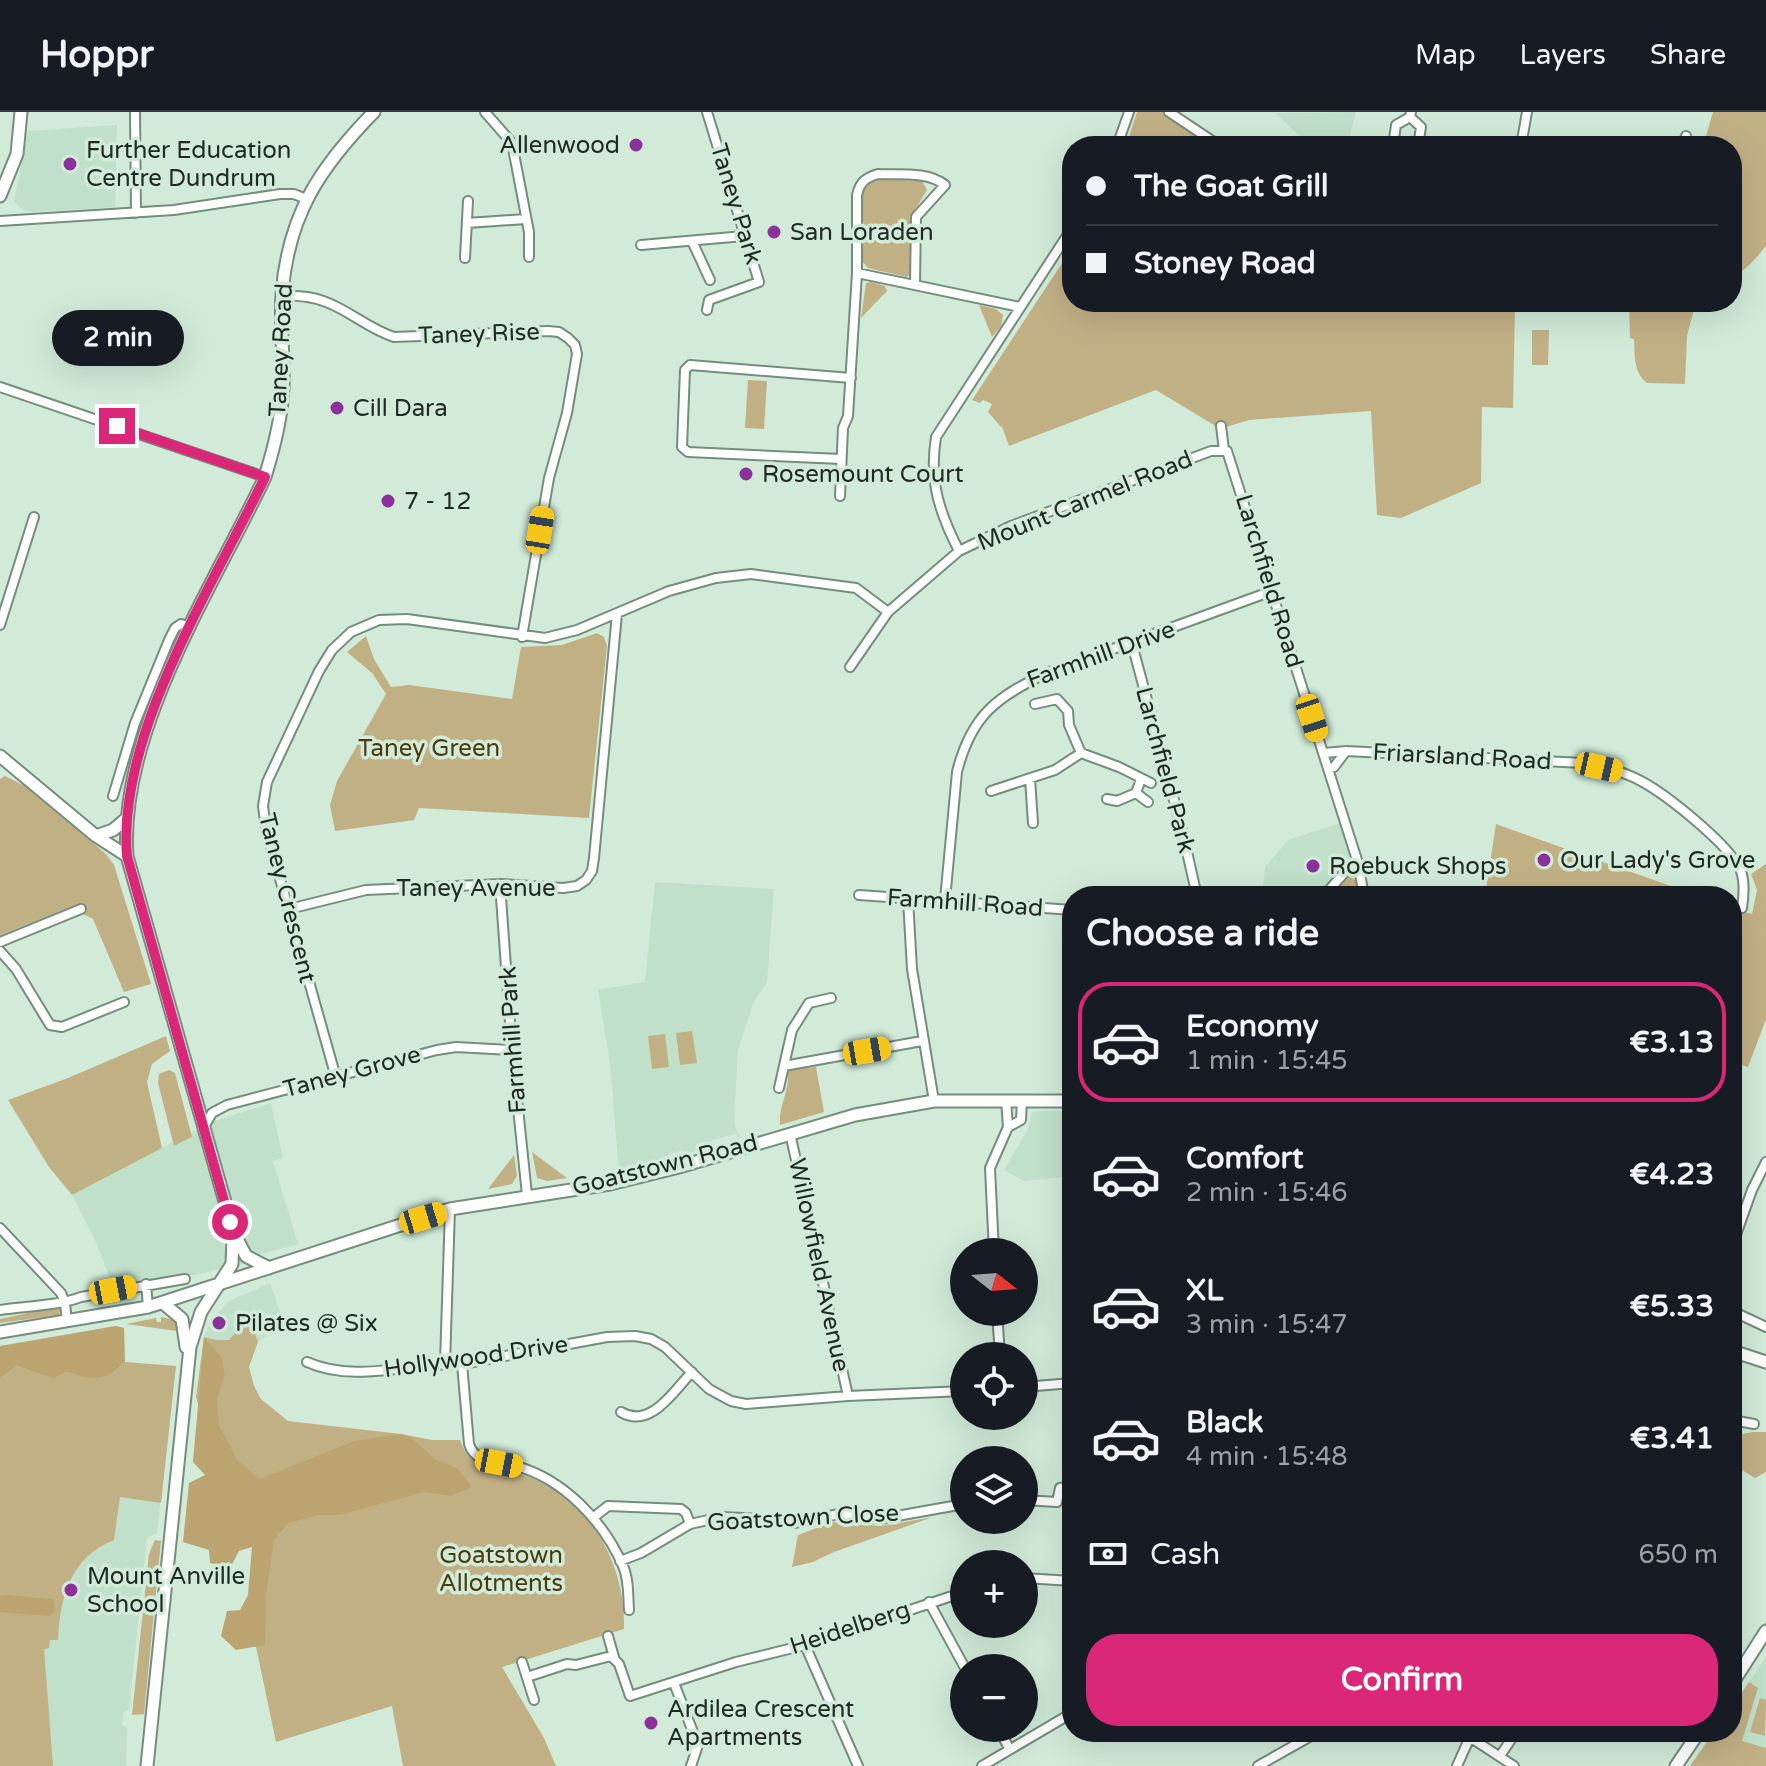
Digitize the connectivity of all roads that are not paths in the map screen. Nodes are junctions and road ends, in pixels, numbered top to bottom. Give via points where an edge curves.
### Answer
1 (21, 112) edge
2 (135, 112) edge
3 (374, 112) edge
4 (485, 112) edge
5 (707, 112) edge
6 (1129, 112) edge
7 (1169, 112) edge
8 (1527, 112) edge
9 (1410, 115) edge
10 (1121, 136) edge
11 (1205, 136) edge
12 (1394, 136) edge
13 (1420, 136) edge
14 (1523, 136) edge
15 (0, 196) edge
16 (306, 199) junction
17 (468, 201) dead end
18 (136, 213) junction
19 (526, 219) junction
20 (0, 221) edge
21 (467, 223) junction
22 (744, 236) junction
23 (692, 241) junction
24 (1062, 243) edge
25 (641, 245) dead end
26 (529, 257) dead end
27 (465, 258) dead end
28 (857, 273) junction
29 (710, 280) dead end
30 (915, 284) junction
31 (282, 295) junction
32 (1020, 307) junction
33 (707, 310) dead end
34 (851, 378) junction
35 (0, 387) edge
36 (1221, 426) dead end
37 (1226, 450) junction
38 (841, 459) junction
39 (265, 477) junction
40 (840, 496) dead end
41 (34, 517) dead end
42 (959, 551) junction
43 (1272, 591) junction
44 (888, 612) junction
45 (617, 614) junction
46 (0, 625) edge
47 (191, 627) junction
48 (522, 637) junction
49 (1132, 644) junction
50 (850, 667) dead end
51 (1035, 704) dead end
52 (1346, 751) junction
53 (1081, 753) junction
54 (1324, 753) junction
55 (2, 761) edge
56 (1328, 769) junction
57 (1030, 779) junction
58 (1141, 779) junction
59 (1151, 783) dead end
60 (991, 791) dead end
61 (1136, 793) junction
62 (113, 796) dead end
63 (1107, 799) dead end
64 (1148, 802) dead end
65 (126, 819) junction
66 (1033, 823) dead end
67 (96, 836) junction
68 (127, 856) junction
69 (1358, 863) junction
70 (500, 884) junction
71 (1195, 886) edge
72 (1333, 886) edge
73 (1362, 886) edge
74 (859, 895) dead end
75 (908, 899) junction
76 (945, 900) junction
77 (1742, 908) dead end
78 (81, 909) dead end
79 (289, 909) junction
80 (1062, 909) edge
81 (0, 942) edge
82 (0, 951) edge
83 (831, 998) dead end
84 (124, 1002) dead end
85 (922, 1041) junction
86 (512, 1050) junction
87 (784, 1066) junction
88 (335, 1074) junction
89 (779, 1088) dead end
90 (1006, 1100) junction
91 (1022, 1100) junction
92 (934, 1101) junction
93 (1062, 1101) edge
94 (204, 1127) junction
95 (1008, 1127) junction
96 (790, 1133) junction
97 (1766, 1162) edge
98 (527, 1195) junction
99 (450, 1209) junction
100 (1742, 1218) edge
101 (230, 1222) junction
102 (0, 1228) edge
103 (993, 1238) edge
104 (269, 1268) junction
105 (185, 1279) dead end
106 (146, 1284) junction
107 (219, 1286) junction
108 (65, 1303) junction
109 (163, 1303) junction
110 (148, 1307) junction
111 (0, 1310) edge
112 (1742, 1316) edge
113 (67, 1322) junction
114 (1766, 1327) edge
115 (0, 1332) edge
116 (1742, 1354) edge
117 (188, 1359) junction
118 (307, 1362) dead end
119 (1766, 1362) edge
120 (445, 1363) junction
121 (462, 1364) junction
122 (692, 1372) junction
123 (1062, 1384) edge
124 (1038, 1386) edge
125 (950, 1392) edge
126 (848, 1396) junction
127 (621, 1412) dead end
128 (1742, 1422) edge
129 (1754, 1424) dead end
130 (1062, 1488) edge
131 (1038, 1501) edge
132 (950, 1506) edge
133 (594, 1517) junction
134 (690, 1524) junction
135 (620, 1561) junction
136 (1038, 1579) edge
137 (1062, 1580) edge
138 (950, 1596) edge
139 (929, 1602) junction
140 (629, 1610) dead end
141 (1766, 1631) edge
142 (608, 1636) dead end
143 (805, 1645) junction
144 (957, 1654) edge
145 (614, 1657) junction
146 (522, 1662) dead end
147 (1742, 1668) edge
148 (527, 1677) junction
149 (674, 1683) junction
150 (534, 1700) dead end
151 (1062, 1719) edge
152 (1006, 1742) edge
153 (1300, 1742) edge
154 (1464, 1742) edge
155 (1478, 1742) edge
156 (1509, 1742) edge
157 (1692, 1742) edge
158 (1009, 1748) junction
159 (1500, 1756) junction
160 (147, 1766) edge
161 (691, 1766) edge
162 (858, 1766) edge
163 (982, 1766) edge
164 (1258, 1766) edge
165 (1457, 1766) edge
166 (1514, 1766) edge
167 (1676, 1766) edge

1 - 15 main road via 17,154
2 - 18 street
3 - 16 main road, Taney Road via 338,149
4 - 19 street via 512,143
5 - 22 street, Taney Park
6 - 10 street
7 - 11 street
8 - 14 street
9 - 12 street via 1396,125
9 - 13 street via 1421,127
16 - 18 street via 280,194
16 - 31 main road, Taney Road via 286,260
17 - 21 street
18 - 20 street
19 - 21 street
19 - 26 street
21 - 27 street
22 - 23 street
22 - 33 street, Taney Park via 759,282 709,300
23 - 25 street
23 - 29 street
24 - 32 street
28 - 30 street
28 - 30 street via 857,195 864,180 878,174 928,177 945,185 916,217
28 - 34 street
30 - 32 street
31 - 39 main road, Taney Road via 282,400
31 - 48 street, Taney Rise via 330,303 394,337 548,331 559,332 575,345 567,413 549,478
32 - 42 street via 936,437 932,474 942,516
34 - 38 street
34 - 38 street via 690,365 685,370 682,447 688,452
35 - 39 street
36 - 37 street, Larchfield Road
37 - 42 street, Mount Carmel Road via 1066,504
37 - 43 street, Larchfield Road
38 - 40 street
39 - 47 main road, Taney Road
41 - 46 street
42 - 44 street, Mount Carmel Road
43 - 49 street, Farmhill Drive
43 - 54 street, Larchfield Road
44 - 45 street, Taney Crescent via 856,588 751,574 669,591
44 - 50 street, Mount Carmel Road
45 - 48 street, Taney Crescent via 560,636
45 - 70 street, Taney Avenue via 592,871 577,886 563,888
47 - 62 street via 181,624 169,640
47 - 65 main road, Taney Road via 147,729
48 - 79 street, Taney Crescent via 407,619 379,620 351,632 332,650 267,782 263,806
49 - 71 street, Larchfield Park
49 - 76 street, Farmhill Drive via 1014,688 979,717 957,772
51 - 53 street via 1057,699 1068,711
52 - 54 street, Friarsland Road
52 - 56 street, Friarsland Road
52 - 77 street, Friarsland Road via 1583,763 1616,770 1678,807 1734,859 1744,884
53 - 57 street
53 - 58 street
54 - 56 street, Larchfield Road
55 - 67 main road
56 - 69 street, Larchfield Road
57 - 60 street
57 - 66 street
58 - 59 street
58 - 61 street
61 - 63 street
61 - 64 street
65 - 67 main road
65 - 68 main road, Taney Road
67 - 68 main road
68 - 94 main road, Taney Road
69 - 72 street
69 - 73 street, Larchfield Road
70 - 79 street, Taney Avenue via 366,890
70 - 86 street, Farmhill Park
74 - 75 street, Farmhill Road
75 - 76 street, Farmhill Road
75 - 85 street
76 - 80 street, Farmhill Road
78 - 81 street
79 - 88 street, Taney Crescent
82 - 84 street via 50,1025 62,1027
83 - 87 street via 809,1003 792,1030
85 - 87 street
85 - 92 street
86 - 88 street, Taney Grove via 456,1047
86 - 98 street, Farmhill Park
87 - 89 street
88 - 94 street, Taney Grove via 227,1105 212,1113
90 - 91 main road, Goatstown Road
90 - 92 main road, Goatstown Road
90 - 95 street
91 - 93 main road, Goatstown Road
91 - 95 street via 1021,1120
92 - 96 main road, Goatstown Road
94 - 101 main road, Taney Road
95 - 103 street via 990,1168
96 - 98 main road, Goatstown Road via 610,1184
96 - 126 street, Willowfield Avenue
97 - 100 street
98 - 99 main road, Goatstown Road
99 - 104 main road, Goatstown Road
99 - 120 street
101 - 104 main road via 246,1256
101 - 107 main road, Taney Road via 233,1260
102 - 108 street
104 - 107 main road, Goatstown Road
105 - 106 street
106 - 108 street
106 - 110 street
107 - 109 main road, Goatstown Road
107 - 117 main road, Taney Road via 199,1316
108 - 111 street
108 - 113 street
109 - 110 main road, Goatstown Road
109 - 117 main road via 182,1319
110 - 113 main road, Goatstown Road
112 - 114 street
113 - 115 main road, Goatstown Road
116 - 119 main road
117 - 160 main road
118 - 120 street, Hollywood Drive via 320,1368 371,1371
120 - 121 street, Hollywood Drive
121 - 122 street, Hollywood Drive via 622,1335 651,1339
121 - 133 street via 472,1453 550,1481
122 - 126 street, Hollywood Drive via 709,1389 746,1404
122 - 127 street via 667,1403 644,1415
123 - 124 street
125 - 126 street, Hollywood Drive
128 - 129 street
130 - 131 street via 1057,1502
132 - 134 street, Goatstown Close via 880,1519 839,1514 794,1523 722,1517
133 - 134 street, Goatstown Close via 608,1506 681,1509
133 - 135 street
134 - 135 street, Goatstown Close
135 - 140 street
136 - 137 street
138 - 139 street, Heidelberg
139 - 143 street, Heidelberg
139 - 144 street
141 - 147 main road
142 - 145 street
143 - 149 street, Heidelberg
143 - 162 street
145 - 148 street
145 - 149 street, Heidelberg via 630,1696
146 - 148 street
148 - 150 street
149 - 161 street via 698,1745
151 - 158 street
152 - 158 street
153 - 164 street
154 - 165 street
155 - 159 street
156 - 159 street
157 - 167 main road
158 - 163 street
159 - 166 street

